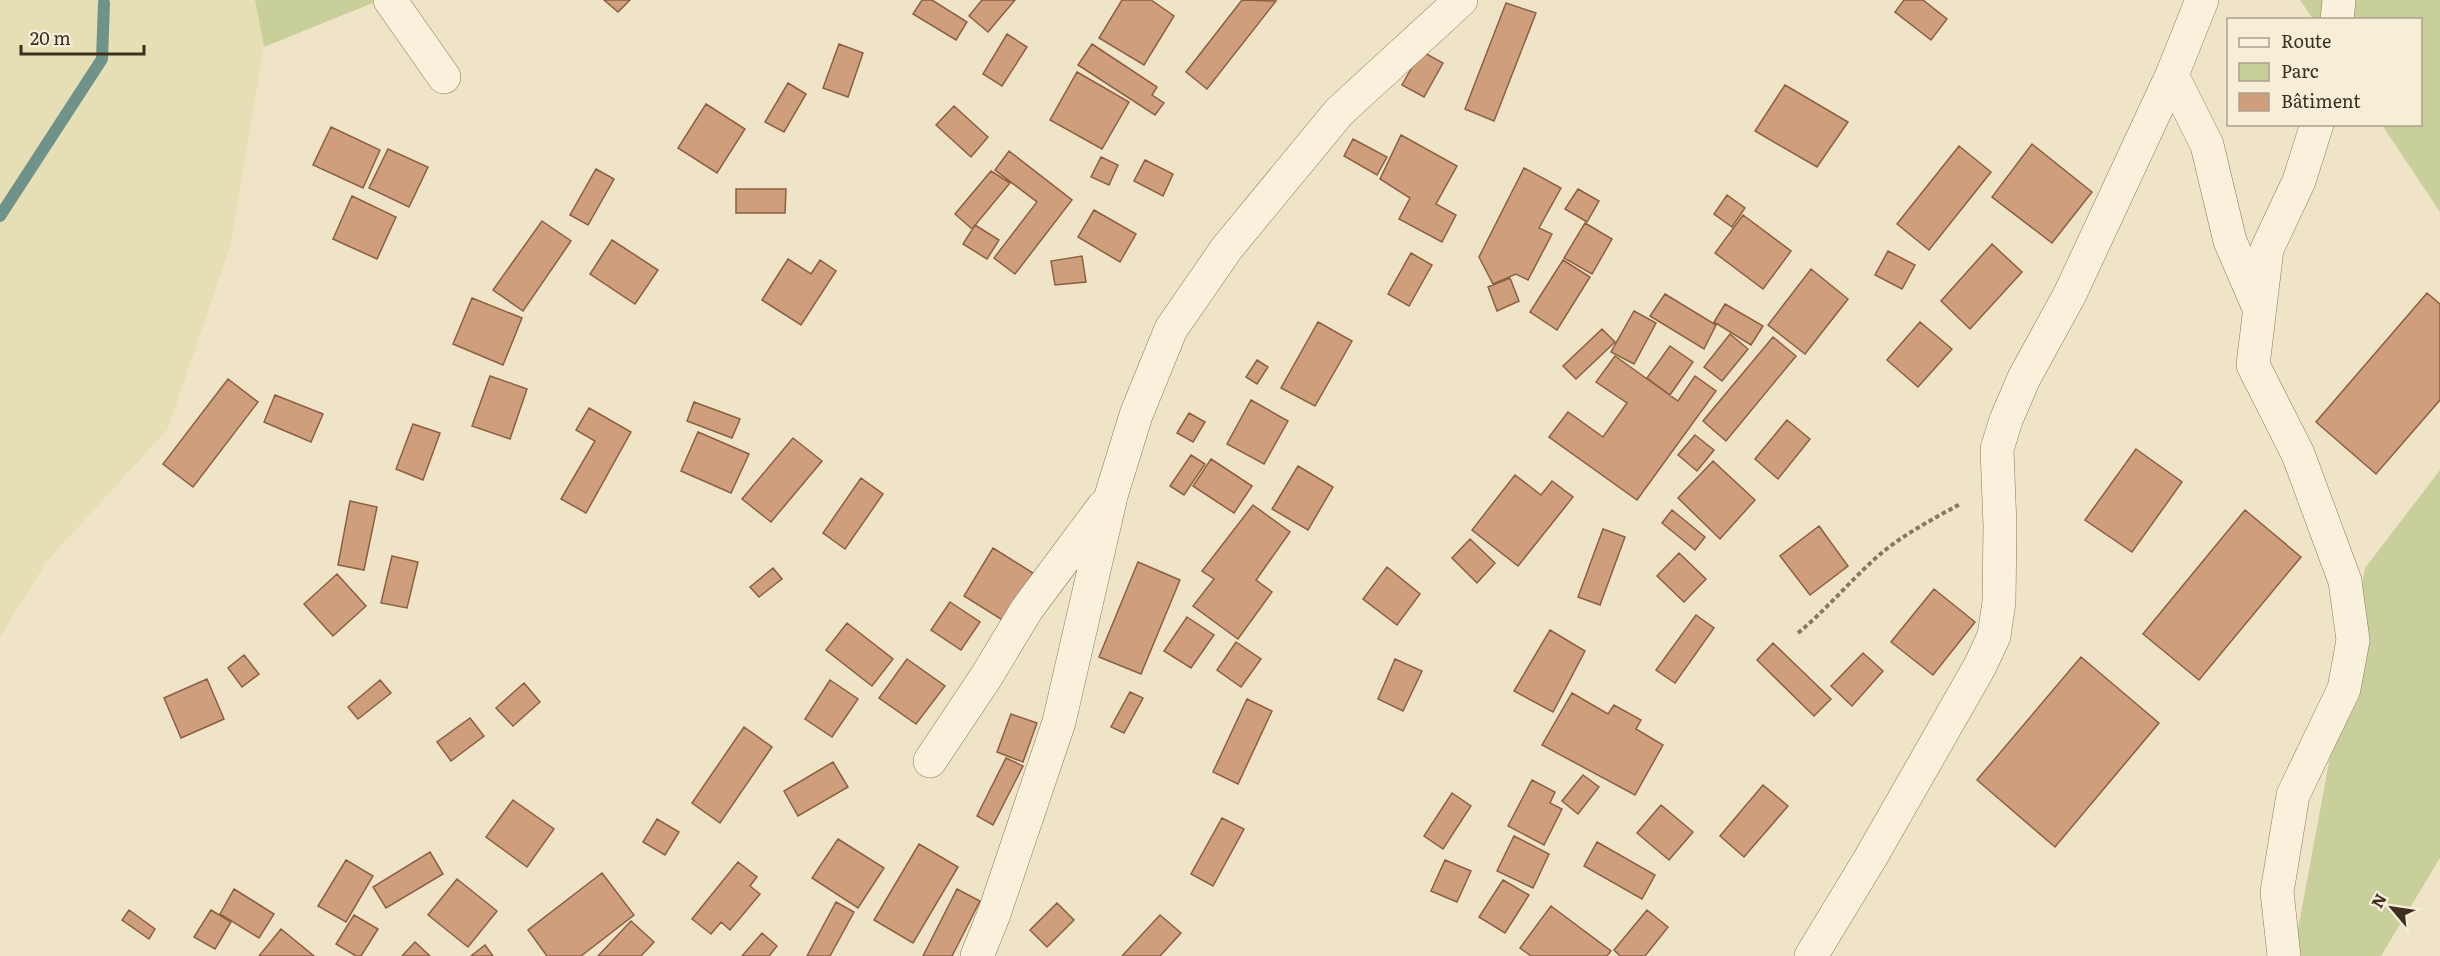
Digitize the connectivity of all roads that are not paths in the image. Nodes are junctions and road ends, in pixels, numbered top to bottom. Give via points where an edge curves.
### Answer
1 (390, 0) edge
2 (1461, 0) edge
3 (2202, 0) edge
4 (2339, 0) edge
5 (2337, 18) edge
6 (2172, 75) junction
7 (444, 77) dead end
8 (2316, 126) edge
9 (2260, 311) junction
10 (1111, 496) junction
11 (930, 761) dead end
12 (977, 956) edge
13 (1811, 956) edge
14 (2283, 956) edge

1 - 7 street
2 - 10 street via 1340,112 1221,257 1171,329 1136,415
3 - 6 street
4 - 5 street
6 - 9 street via 2206,145 2230,242
6 - 13 street via 2070,294 2024,378 1997,449 1999,602 1994,636 1872,857
8 - 9 street via 2299,181 2266,249
9 - 14 street via 2253,365 2298,454 2345,581 2353,640 2344,689 2293,795 2277,892
10 - 11 street via 1027,609
10 - 12 street via 1059,722

